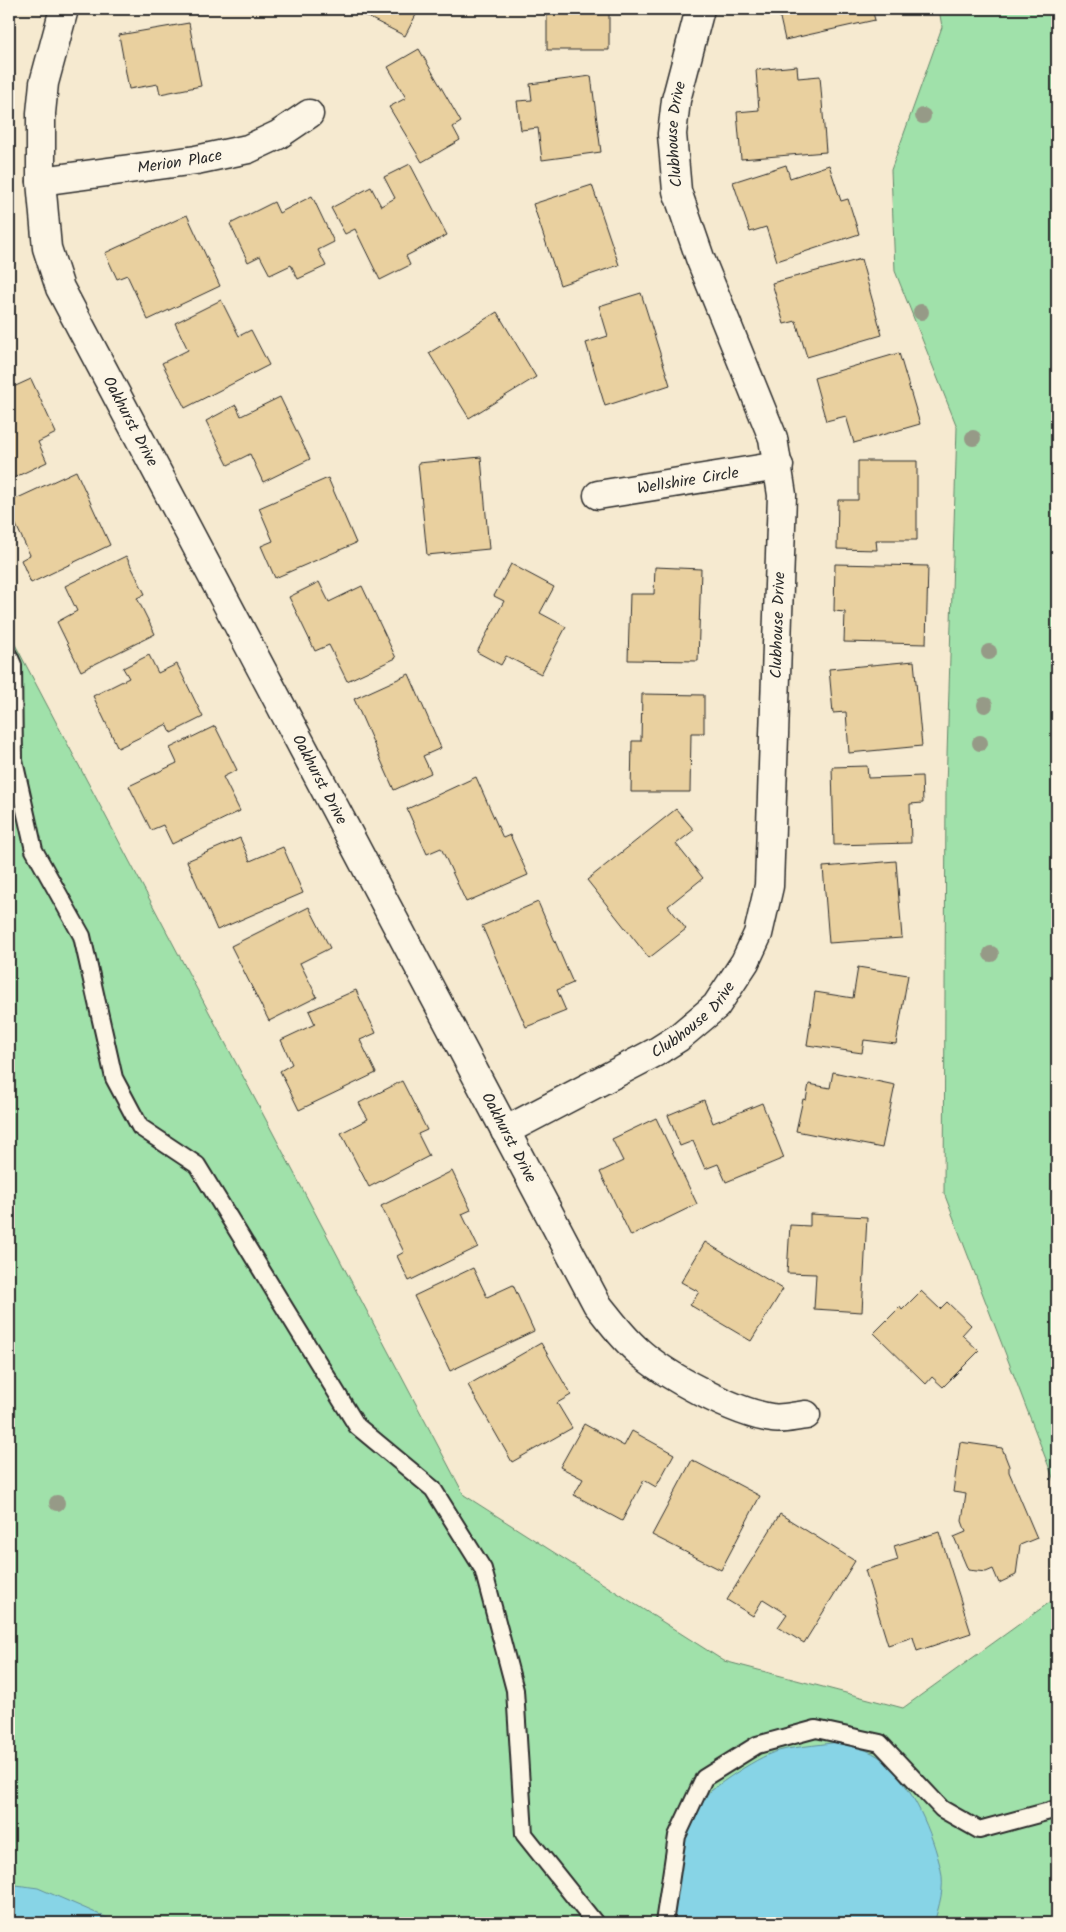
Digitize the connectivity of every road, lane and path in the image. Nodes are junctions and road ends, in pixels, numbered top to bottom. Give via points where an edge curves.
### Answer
1 (64, 9) edge
2 (700, 9) edge
3 (309, 114) dead end
4 (41, 181) junction
5 (779, 466) junction
6 (598, 496) dead end
7 (9, 656) edge
8 (505, 1131) junction
9 (806, 1415) dead end
10 (1057, 1809) edge
11 (594, 1923) edge
12 (664, 1923) edge

1 - 4 street, Oakhurst Drive via 42,98
2 - 5 street, Clubhouse Drive via 676,100 672,134 677,191 700,258 773,438
3 - 4 street, Merion Place via 278,135 248,149 196,160
4 - 8 street, Oakhurst Drive via 47,248 60,288
5 - 6 street, Wellshire Circle
5 - 8 street, Clubhouse Drive via 782,495 769,886 758,934 745,962 716,1006 678,1038
7 - 11 lane via 13,665 14,761 34,850 82,936 114,1078 140,1127 197,1165 357,1426 433,1489 483,1569 515,1690 524,1834
8 - 9 street, Oakhurst Drive via 597,1304 638,1352 716,1399 742,1410 773,1418
10 - 12 lane via 979,1830 942,1809 880,1743 816,1729 757,1745 704,1778 677,1836

